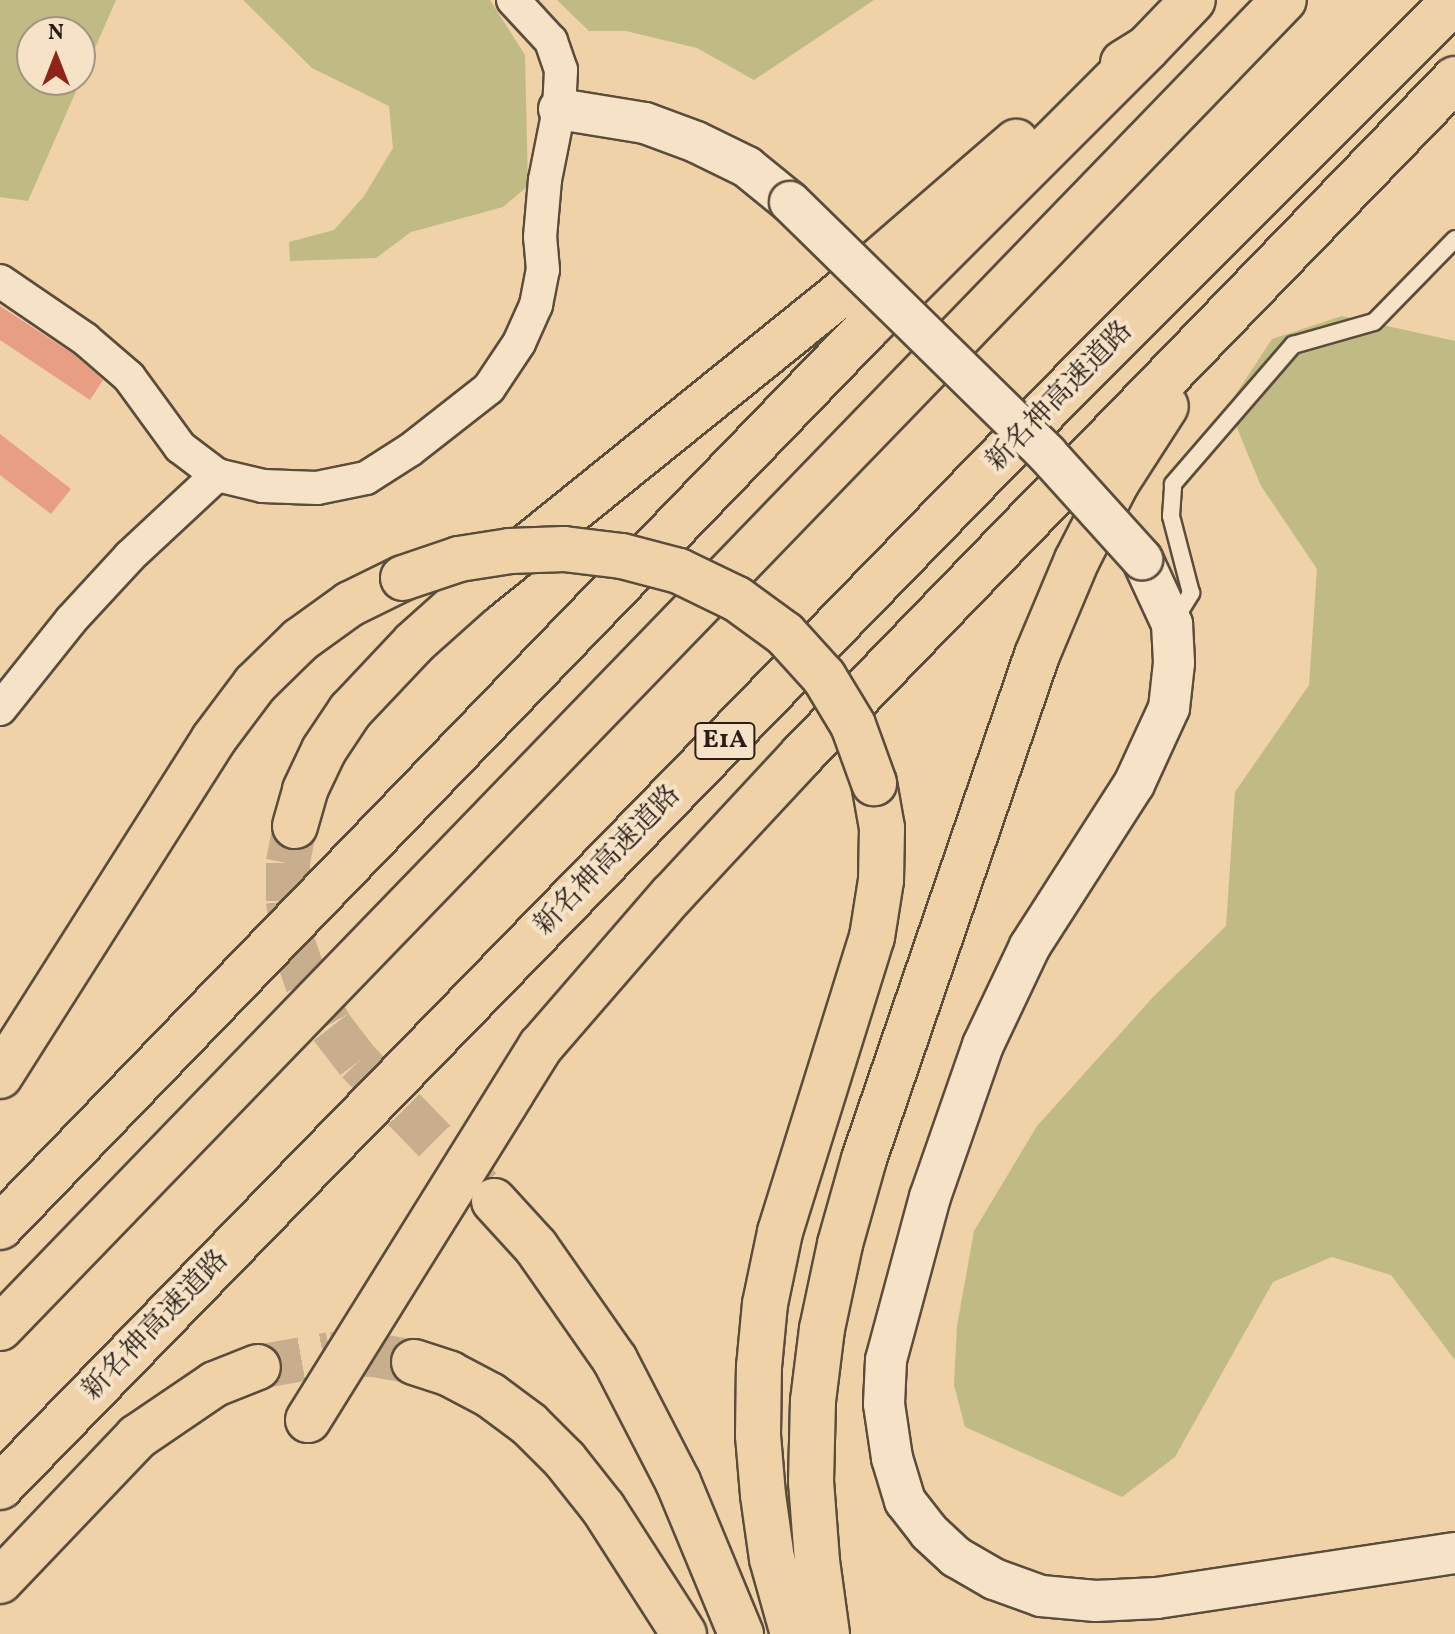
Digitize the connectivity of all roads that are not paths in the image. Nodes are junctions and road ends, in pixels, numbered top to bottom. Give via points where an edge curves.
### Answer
1 (513, 0) edge
2 (1193, 0) edge
3 (1284, 0) edge
4 (1455, 0) edge
5 (1147, 48) junction
6 (1455, 79) edge
7 (559, 109) junction
8 (1455, 239) edge
9 (1293, 249) junction
10 (0, 281) edge
11 (217, 475) junction
12 (1172, 624) junction
13 (0, 709) edge
14 (295, 826) tunnel mouth
15 (0, 1076) edge
16 (494, 1201) tunnel mouth
17 (0, 1227) edge
18 (0, 1328) edge
19 (414, 1362) tunnel mouth
20 (258, 1367) tunnel mouth
21 (308, 1420) dead end
22 (0, 1487) edge
23 (1455, 1553) edge
24 (0, 1581) edge
25 (684, 1634) edge
26 (741, 1634) edge
27 (793, 1634) edge
28 (827, 1634) edge

1 - 7 street via 551,41 561,70
2 - 5 highway
3 - 18 highway
4 - 22 highway, 新名神高速道路 / E1A via 1077,378
5 - 14 highway via 1071,95 846,289 414,643 350,711 324,750
5 - 17 highway via 869,326
6 - 9 highway
7 - 11 street via 545,180 543,270 536,305 489,388 366,478 317,488 263,486
7 - 12 street, bridge via 645,123 696,142 747,167 790,202 1047,454 1142,559
8 - 12 lane via 1374,322 1293,345 1173,484 1171,516 1191,593
9 - 21 highway via 791,766 541,1046
9 - 28 highway via 1153,423 1077,560 1037,655 864,1159 837,1258 813,1401 811,1482
10 - 11 street via 85,339 129,377 180,447
11 - 13 street via 80,609
12 - 23 street via 1169,708 1155,743 1030,946 983,1045 930,1197 886,1360 884,1404 905,1501 956,1557 994,1579 1041,1596 1096,1601 1157,1598
15 - 27 highway, bridge via 213,740 255,684 300,640 350,604 459,559 564,549 622,556 679,571 737,599 785,634 824,677 853,725 874,783 882,828 872,937 780,1232 765,1304 758,1435 763,1495 772,1559
16 - 26 highway via 536,1247 615,1360 678,1482
19 - 25 highway via 490,1395 565,1460 603,1508
20 - 24 highway via 215,1384 137,1437

